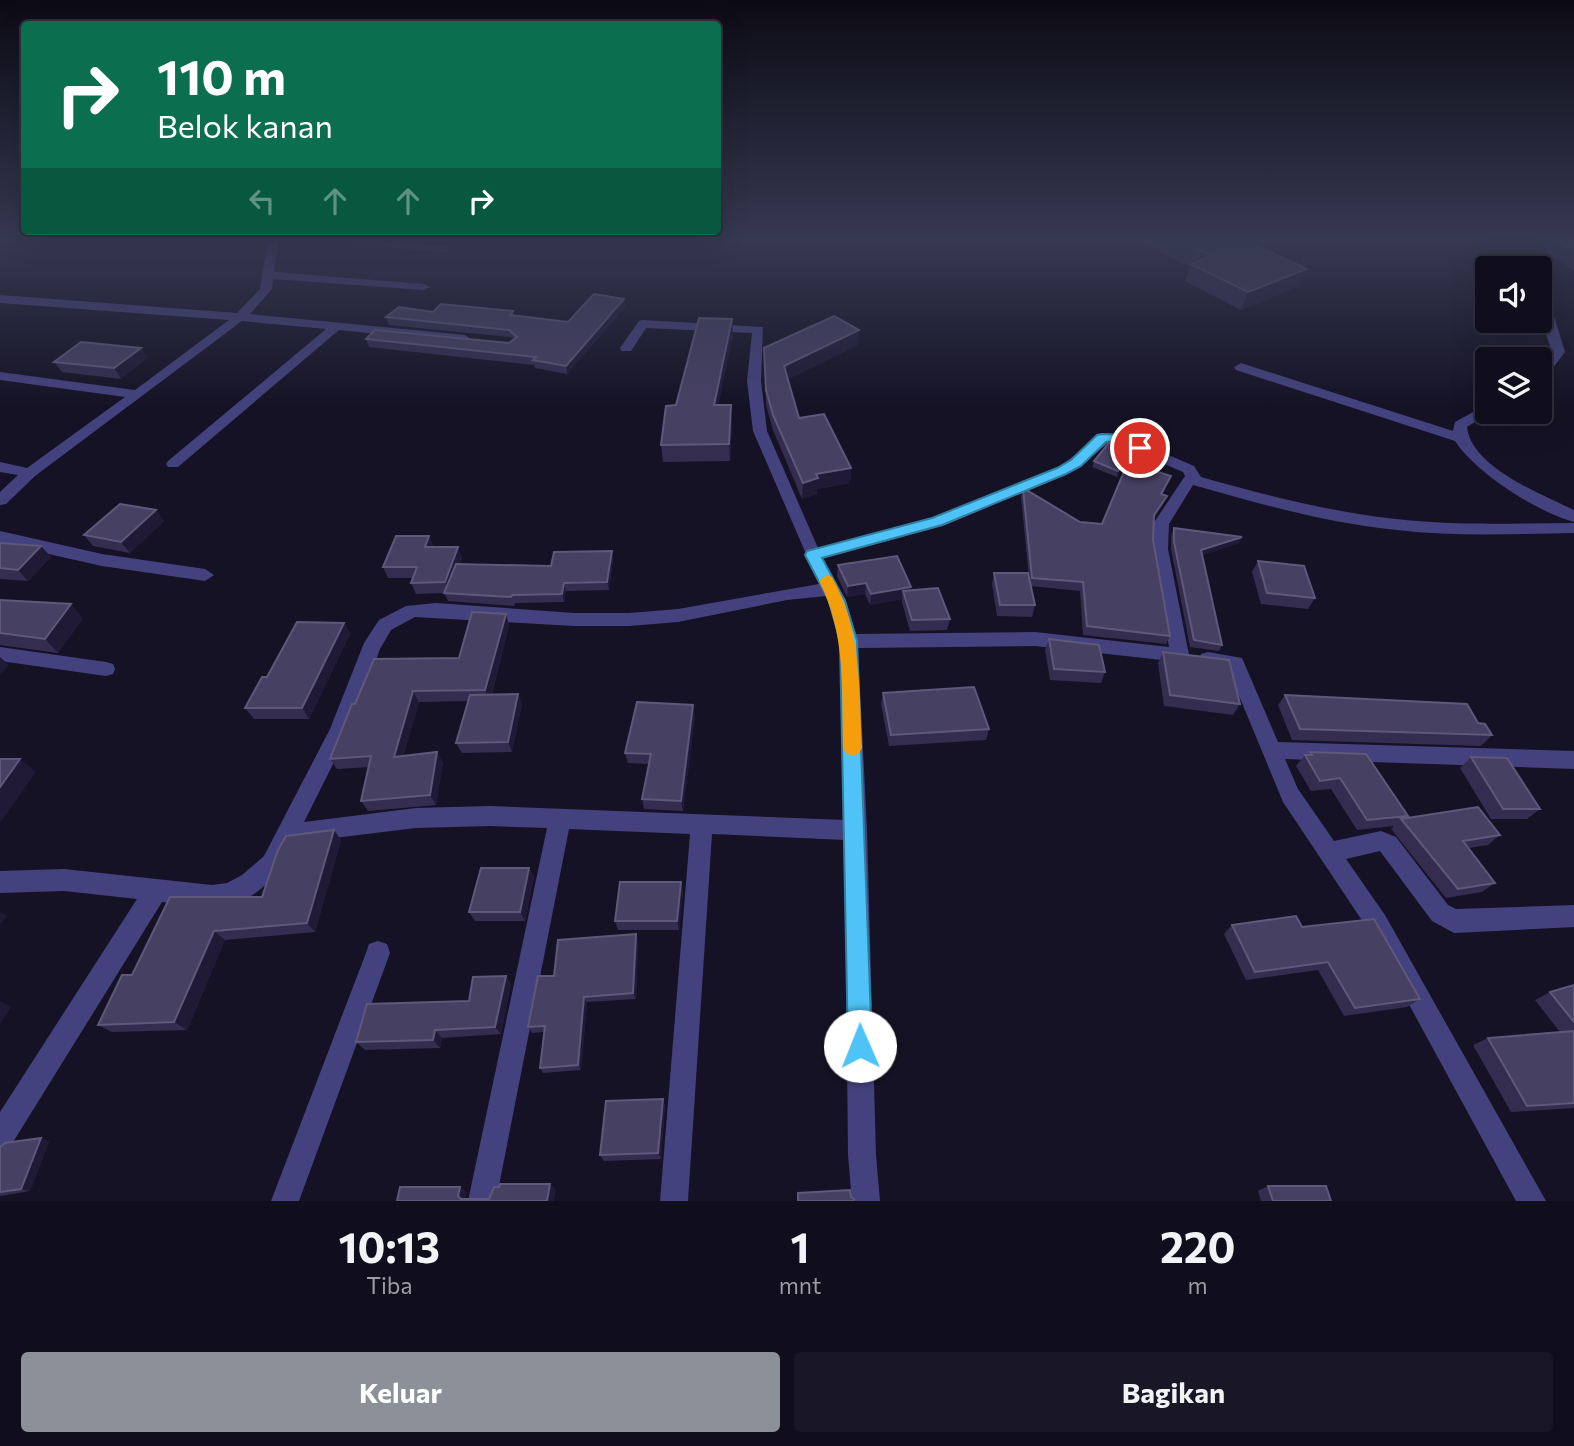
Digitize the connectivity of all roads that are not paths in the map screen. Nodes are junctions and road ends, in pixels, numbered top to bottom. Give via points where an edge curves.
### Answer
1 (261, 295) edge
2 (0, 299) edge
3 (241, 317) junction
4 (336, 327) junction
5 (1552, 329) edge
6 (485, 341) edge
7 (626, 348) dead end
8 (1552, 360) edge
9 (1241, 367) dead end
10 (0, 376) edge
11 (136, 394) junction
12 (1475, 416) edge
13 (1460, 438) junction
14 (173, 464) dead end
15 (0, 467) edge
16 (30, 473) junction
17 (1195, 479) junction
18 (0, 500) edge
19 (1574, 517) edge
20 (1574, 528) edge
21 (0, 537) edge
22 (813, 555) junction
23 (205, 575) dead end
24 (831, 589) junction
25 (849, 641) junction
26 (0, 654) edge
27 (1180, 655) junction
28 (106, 669) dead end
29 (1270, 750) junction
30 (1574, 760) edge
31 (560, 818) junction
32 (702, 824) junction
33 (856, 830) junction
34 (288, 834) junction
35 (1331, 852) junction
36 (0, 882) edge
37 (155, 892) junction
38 (1574, 916) edge
39 (378, 953) dead end
40 (0, 1137) edge
41 (285, 1201) edge
42 (482, 1201) edge
43 (674, 1201) edge
44 (866, 1201) edge
45 (1532, 1201) edge

1 - 3 street
2 - 3 street
3 - 4 street
3 - 11 street
4 - 6 street
4 - 14 street
5 - 8 street via 1559,352
7 - 22 street via 643,324 759,330 754,381 761,431
9 - 13 street
10 - 11 street
11 - 16 street
12 - 13 street via 1460,425
13 - 19 street via 1475,460
15 - 16 street
16 - 18 street
17 - 20 street via 1286,506 1397,525
17 - 22 street via 1189,468 1115,437 1102,438 1062,471 937,522
17 - 27 street via 1188,480 1161,524 1160,549
21 - 23 street via 102,560
22 - 24 street
24 - 25 street
24 - 34 street via 802,590 655,618 436,610 398,616 385,625 371,648 340,730
25 - 27 street via 1035,639
25 - 33 street
26 - 28 street
27 - 29 street via 1235,663
29 - 30 street
29 - 35 street via 1290,794
31 - 32 street
31 - 34 street via 416,818
31 - 42 street
32 - 33 street
32 - 43 street
33 - 44 street
34 - 37 street via 272,863 230,894
35 - 38 street via 1381,841 1388,844 1440,913 1454,920
35 - 45 street via 1377,923
36 - 37 street via 64,880
37 - 40 street
39 - 41 street

